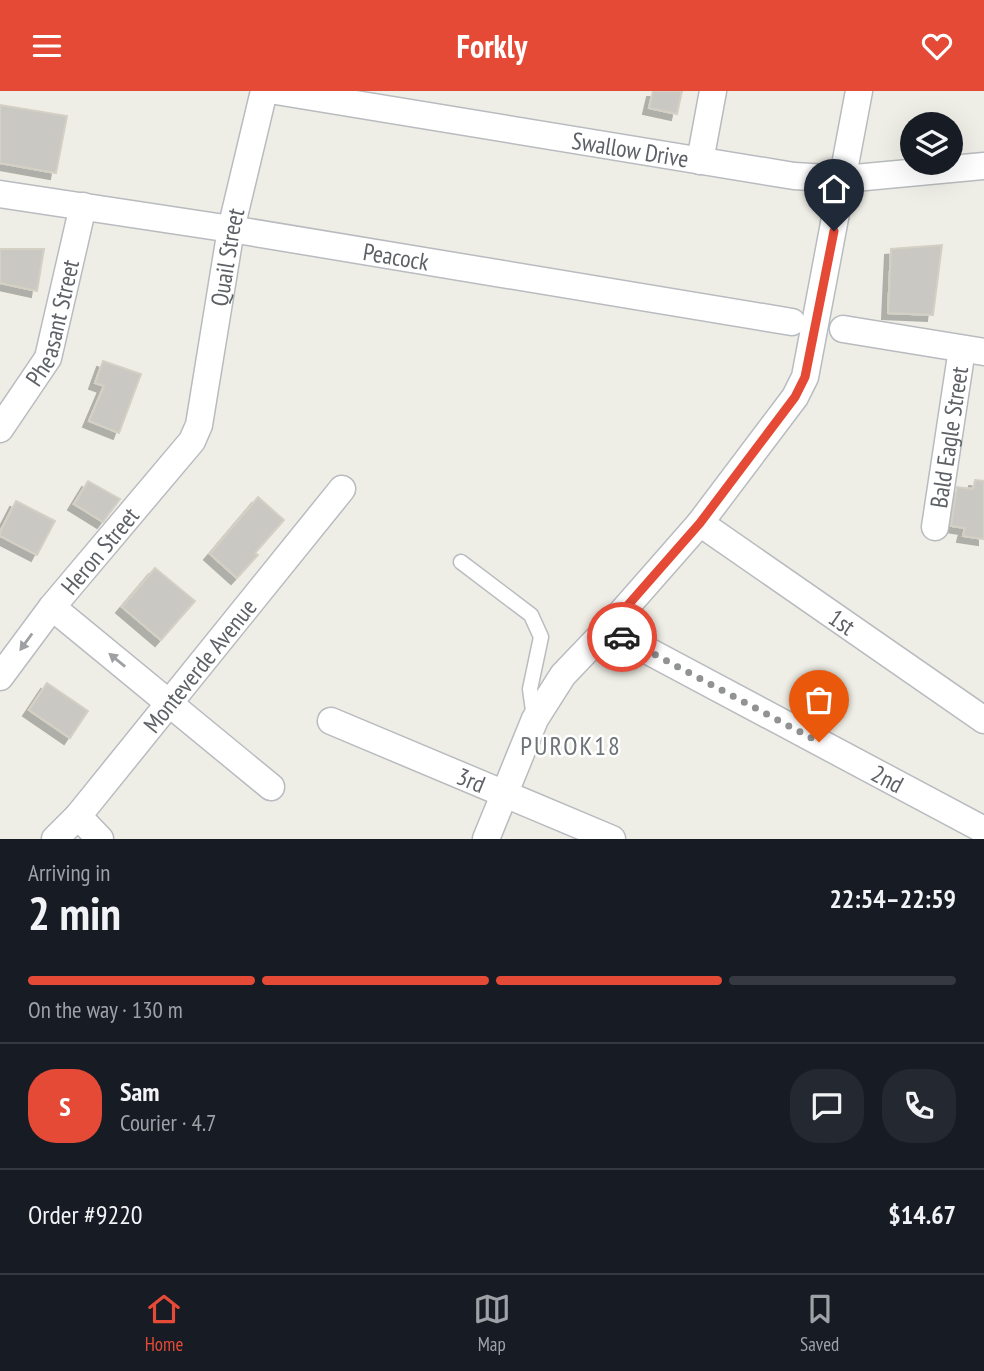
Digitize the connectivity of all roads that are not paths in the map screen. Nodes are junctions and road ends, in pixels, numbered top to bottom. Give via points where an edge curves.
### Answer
1 (264, 91) edge
2 (276, 91) edge
3 (713, 91) edge
4 (859, 91) edge
5 (700, 161) junction
6 (984, 166) edge
7 (844, 179) junction
8 (0, 194) edge
9 (83, 206) junction
10 (231, 229) junction
11 (792, 322) dead end
12 (842, 329) dead end
13 (973, 351) edge
14 (198, 425) joint
15 (0, 429) edge
16 (342, 489) dead end
17 (700, 523) junction
18 (935, 527) dead end
19 (461, 562) dead end
20 (52, 607) junction
21 (607, 629) junction
22 (0, 677) edge
23 (170, 703) junction
24 (535, 719) junction
25 (984, 720) edge
26 (331, 721) dead end
27 (271, 787) dead end
28 (506, 795) junction
29 (78, 816) junction
30 (984, 830) edge
31 (55, 839) edge
32 (100, 839) edge
33 (486, 839) edge
34 (612, 839) edge

1 - 10 street, Quail Street
2 - 5 street, Swallow Drive
3 - 5 street
4 - 7 street
5 - 7 street, Swallow Drive
6 - 7 street, Swallow Drive
7 - 17 street via 805,377 795,397
8 - 9 street, Peacock
9 - 10 street, Peacock
9 - 15 street, Pheasant Street via 48,358
10 - 11 street, Peacock
10 - 14 street, Quail Street
12 - 13 street
13 - 18 street, Bald Eagle Street
14 - 20 street, Heron Street via 169,471
16 - 23 street, Monteverde Avenue
17 - 21 street
17 - 25 street, 1st
19 - 24 lane via 531,615 541,637 530,689
20 -> 22 street, Heron Street
23 -> 20 street
21 - 24 street via 563,675
21 - 30 street, 2nd
23 - 27 street
23 - 29 street, Monteverde Avenue
24 - 28 street
26 - 28 street, 3rd
28 - 33 street
28 - 34 street, 3rd
29 - 31 street, Monteverde Avenue
29 - 32 street

